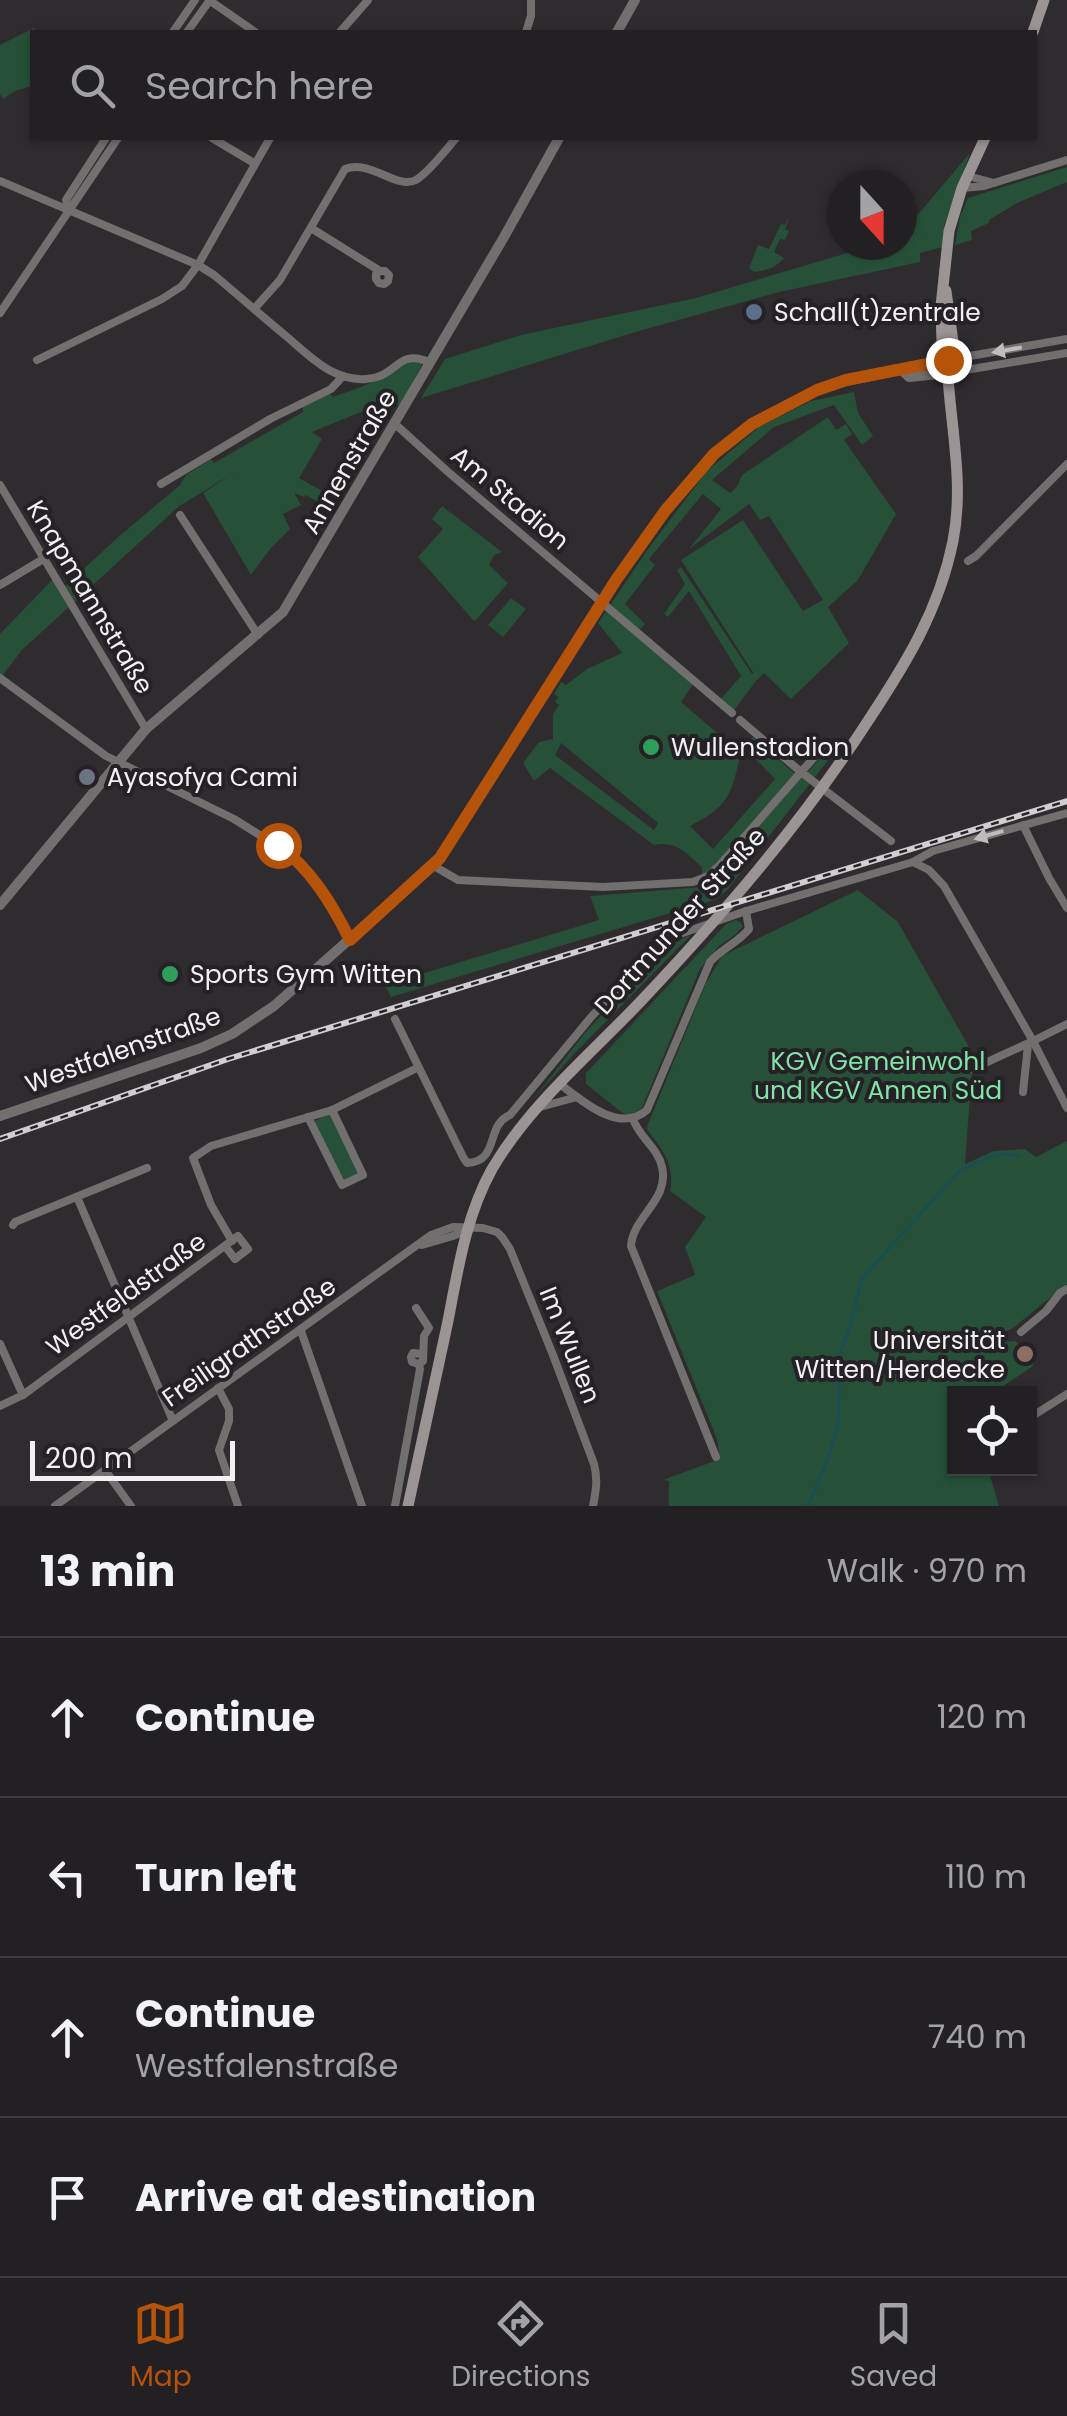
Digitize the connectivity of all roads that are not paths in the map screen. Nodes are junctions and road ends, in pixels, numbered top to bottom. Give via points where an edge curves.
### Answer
1 (195, 0) edge
2 (210, 0) edge
3 (368, 0) edge
4 (531, 0) edge
5 (635, 0) edge
6 (1044, 0) edge
7 (174, 30) edge
8 (188, 30) edge
9 (252, 30) edge
10 (342, 30) edge
11 (527, 30) edge
12 (618, 30) edge
13 (1034, 30) edge
14 (105, 140) edge
15 (117, 140) edge
16 (215, 140) edge
17 (269, 140) edge
18 (454, 140) edge
19 (558, 140) edge
20 (984, 140) edge
21 (1067, 160) edge
22 (254, 163) junction
23 (0, 181) edge
24 (965, 182) junction
25 (70, 211) junction
26 (311, 228) junction
27 (198, 264) junction
28 (380, 271) dead end
29 (254, 309) junction
30 (0, 314) edge
31 (1067, 339) edge
32 (1067, 353) edge
33 (37, 360) dead end
34 (430, 362) junction
35 (948, 366) junction
36 (343, 376) junction
37 (394, 424) junction
38 (1067, 464) edge
39 (161, 484) dead end
40 (0, 485) edge
41 (180, 515) dead end
42 (44, 558) junction
43 (968, 561) dead end
44 (0, 586) edge
45 (603, 601) junction
46 (258, 635) junction
47 (0, 678) edge
48 (732, 712) dead end
49 (740, 720) dead end
50 (146, 729) junction
51 (821, 750) dead end
52 (118, 762) junction
53 (805, 774) junction
54 (1067, 813) edge
55 (1023, 826) junction
56 (892, 842) dead end
57 (913, 862) junction
58 (434, 866) junction
59 (0, 905) edge
60 (1067, 908) edge
61 (746, 911) junction
62 (350, 940) junction
63 (395, 1019) dead end
64 (1067, 1024) edge
65 (1031, 1043) junction
66 (417, 1068) junction
67 (972, 1069) dead end
68 (560, 1084) junction
69 (1023, 1092) dead end
70 (576, 1097) junction
71 (540, 1107) junction
72 (1067, 1108) edge
73 (332, 1110) junction
74 (0, 1116) edge
75 (308, 1117) junction
76 (633, 1119) junction
77 (147, 1168) dead end
78 (77, 1197) junction
79 (13, 1225) dead end
80 (468, 1229) junction
81 (436, 1240) junction
82 (418, 1246) junction
83 (460, 1259) junction
84 (1067, 1288) edge
85 (416, 1308) dead end
86 (128, 1319) junction
87 (302, 1331) junction
88 (1021, 1332) dead end
89 (0, 1344) edge
90 (218, 1388) junction
91 (1067, 1394) edge
92 (22, 1395) junction
93 (0, 1406) edge
94 (1037, 1413) edge
95 (173, 1421) junction
96 (716, 1457) dead end
97 (105, 1470) junction
98 (55, 1506) edge
99 (131, 1506) edge
100 (238, 1506) edge
101 (362, 1506) edge
102 (395, 1506) edge
103 (408, 1506) edge
104 (593, 1506) edge

1 - 7 street
2 - 8 street
2 - 9 street
3 - 10 street
4 - 11 street
5 - 12 street
6 - 13 main road
14 - 25 street via 66,200
15 - 25 street
16 - 22 street
17 - 22 street
18 - 26 street via 415,180 345,169
19 - 34 street, Annenstraße
20 - 24 main road, Dortmunder Straße
21 - 24 street via 994,183
22 - 27 street
23 - 25 street
24 - 35 main road, Dortmunder Straße via 949,231
25 - 27 street
25 - 30 street
26 - 28 street
26 - 29 street
27 - 29 street
27 - 33 street via 175,292
29 - 36 street
31 -> 35 street
32 - 35 street
34 - 36 street via 411,357 377,377
34 - 37 street, Annenstraße
35 - 45 street via 907,366 846,380 737,435 686,485
35 - 68 main road, Dortmunder Straße via 959,490 953,542 932,614 910,655 838,767 754,875
36 - 39 street via 331,389
37 - 45 street, Am Stadion
37 - 46 street, Annenstraße via 283,612
38 - 43 street
40 - 42 street, Knapmannstraße
41 - 46 street
42 - 44 street
42 - 50 street, Knapmannstraße
45 - 48 street
45 - 58 street
46 - 50 street, Annenstraße
47 - 52 street
49 - 53 street
50 - 52 street, Annenstraße
51 - 53 street
52 - 59 street, Annenstraße
52 - 62 street via 278,845 306,871
53 - 56 street
53 - 58 street via 720,865 693,882 603,888 488,882 458,880
54 - 55 street
55 -> 57 street
55 - 60 street
57 - 61 street
57 - 65 street via 944,886
58 - 62 street, Westfalenstraße
61 - 66 street via 666,942 502,1119 482,1160 463,1157
61 - 76 street via 749,929 710,962 652,1103
62 - 74 street, Westfalenstraße via 274,1006 218,1040
63 - 66 street
64 - 65 street
65 - 67 street
65 - 69 street
65 - 72 street
66 - 73 street
68 - 70 street
68 - 71 main road, Dortmunder Straße
70 - 71 street
70 - 76 street via 618,1119
71 - 80 main road, Dortmunder Straße via 491,1171
73 - 75 street
73 - 75 street via 363,1175 342,1185
75 - 86 street, Westfeldstraße via 210,1146 193,1158 228,1244
76 - 96 street via 660,1159 663,1176 631,1246
77 - 78 street
78 - 79 street
78 - 86 street
80 - 81 street, Freiligrathstraße
80 - 82 street, Freiligrathstraße via 440,1230
80 - 83 main road, Dortmunder Straße
80 - 104 street, Im Wullen via 497,1232 510,1249 594,1464
81 - 82 street, Freiligrathstraße
81 - 83 street
82 - 87 street, Freiligrathstraße
83 - 103 main road, Dortmunder Straße
84 - 88 street
85 - 102 street via 428,1328 422,1354 411,1357 420,1369
86 - 92 street, Westfeldstraße
86 - 95 street
87 - 90 street, Freiligrathstraße
87 - 101 street
89 - 92 street
90 - 95 street, Freiligrathstraße
90 - 100 street via 229,1409 219,1450
91 - 94 street
92 - 93 street, Westfeldstraße
95 - 97 street, Freiligrathstraße
97 - 98 street, Freiligrathstraße
97 - 99 street

